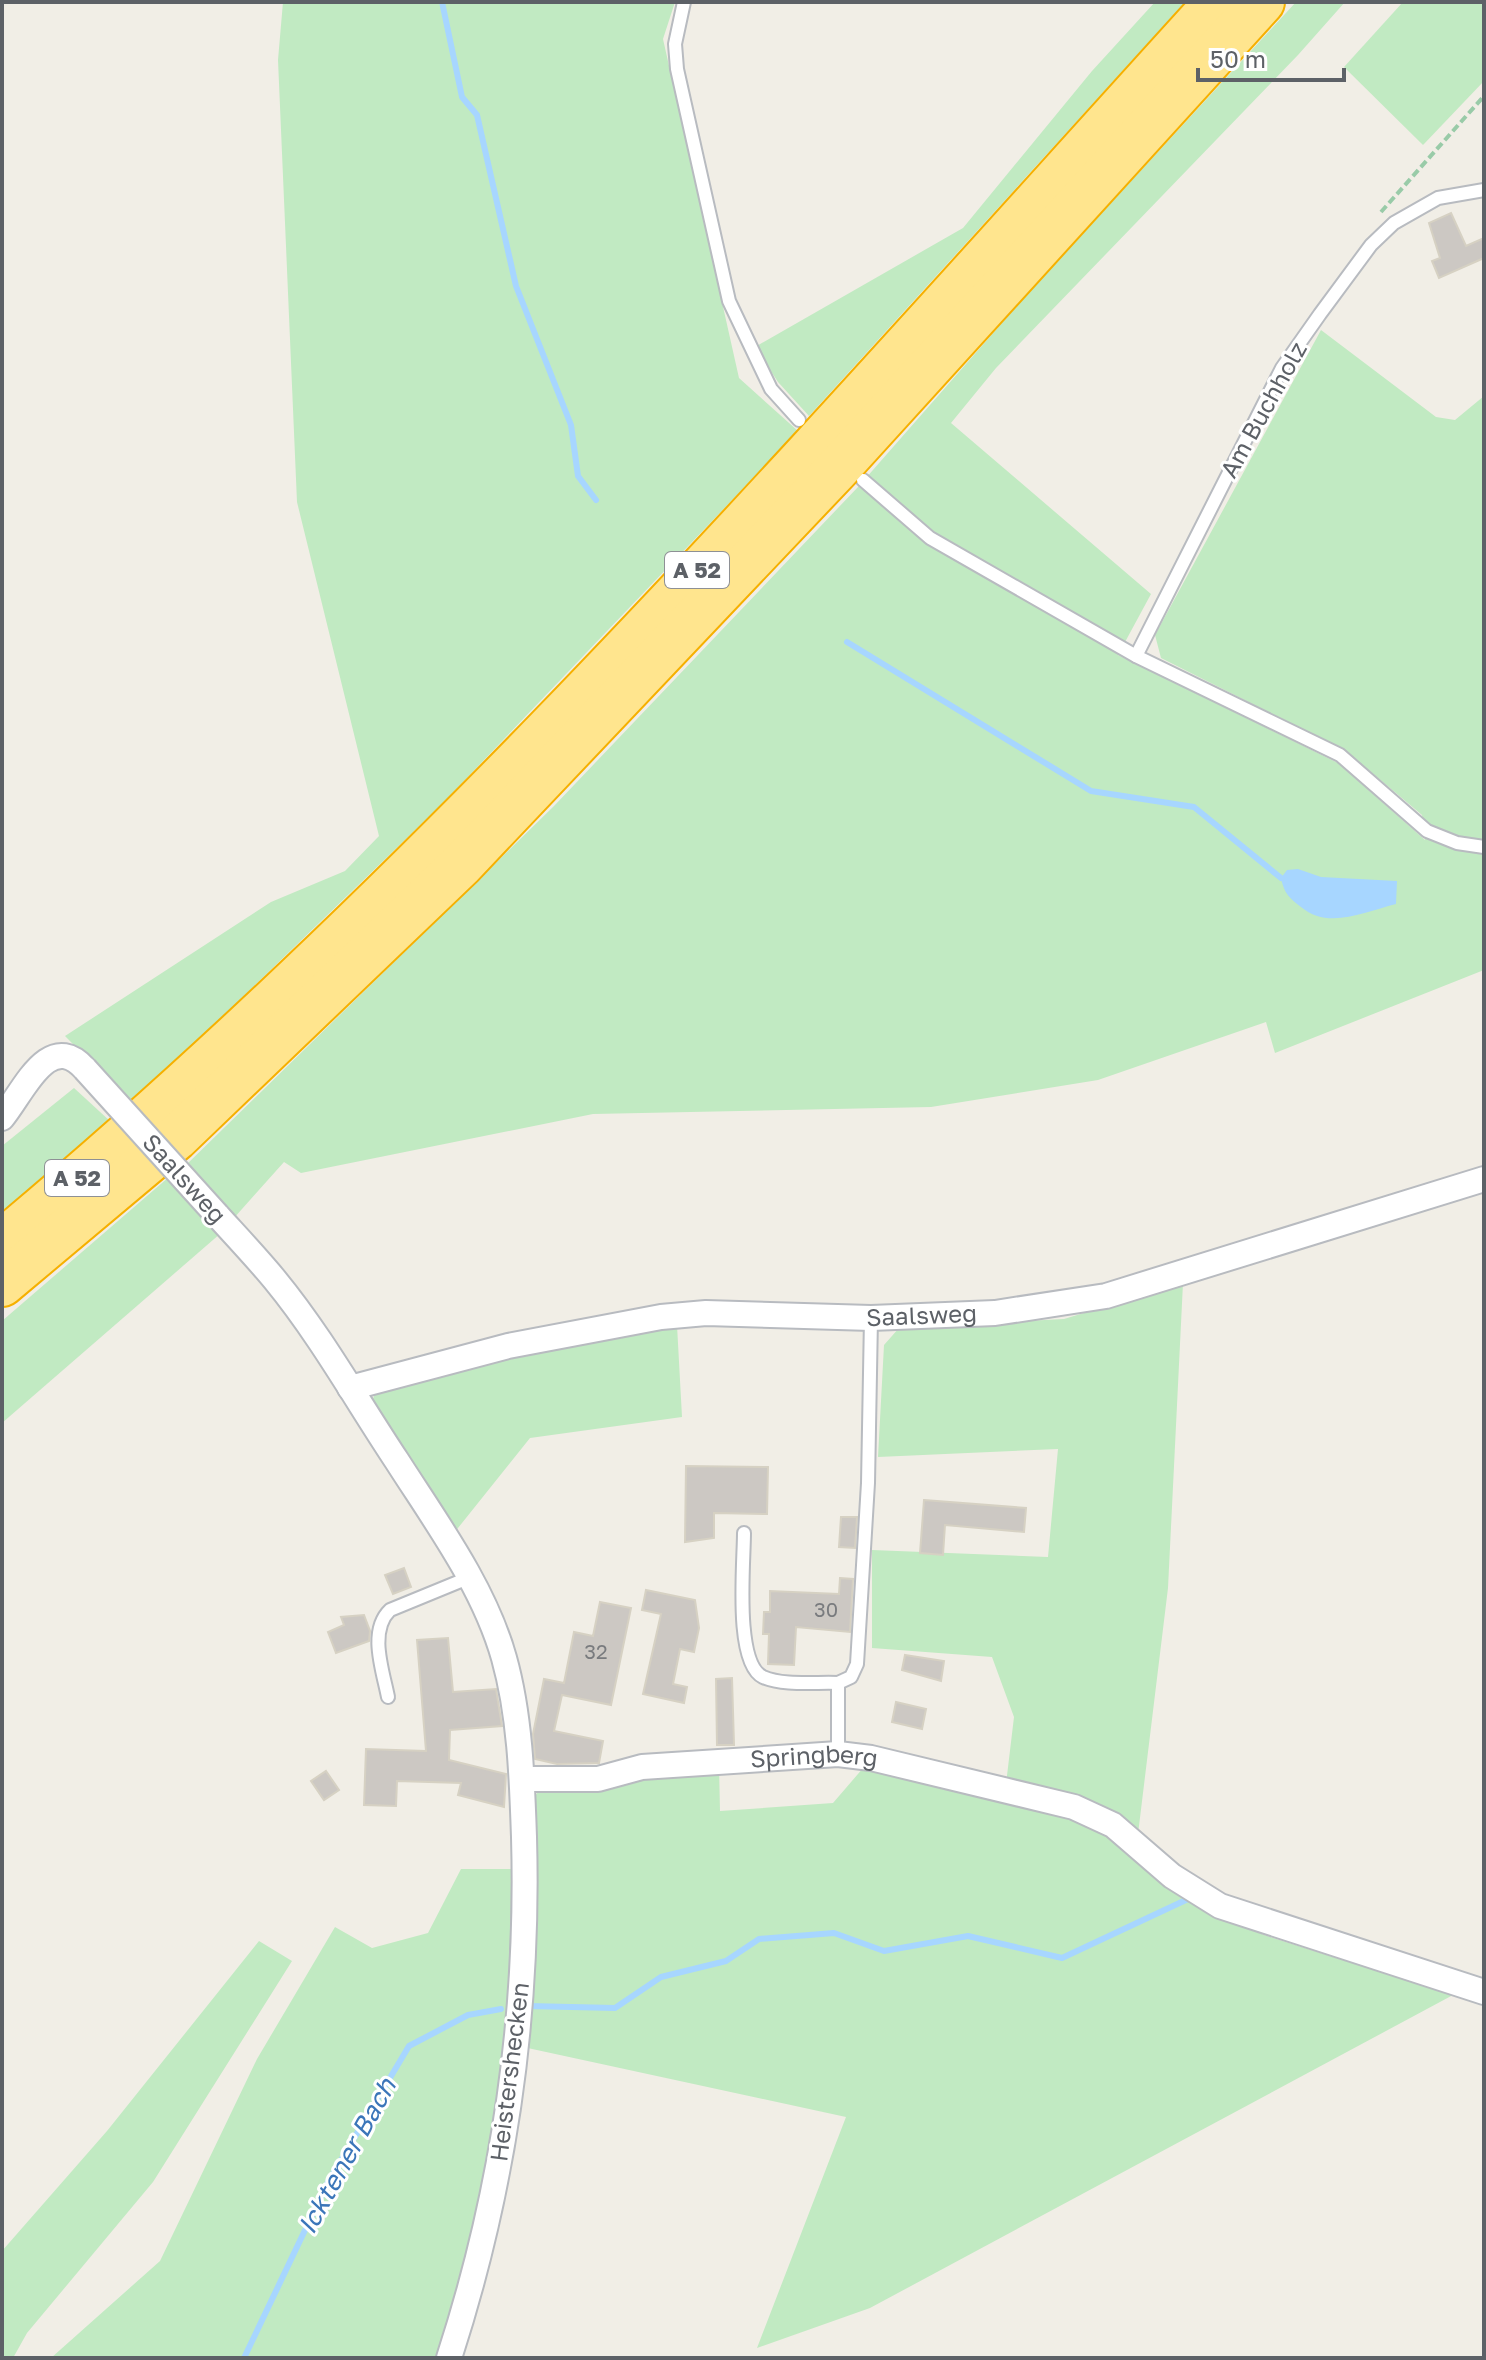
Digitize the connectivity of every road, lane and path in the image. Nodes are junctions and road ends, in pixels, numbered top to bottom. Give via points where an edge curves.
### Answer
1 (684, 2) edge
2 (1217, 2) edge
3 (1262, 2) edge
4 (1484, 96) edge
5 (1484, 190) edge
6 (1376, 222) dead end
7 (799, 420) dead end
8 (863, 480) dead end
9 (1136, 656) junction
10 (1484, 847) edge
11 (2, 1118) edge
12 (1484, 1179) edge
13 (2, 1242) edge
14 (2, 1284) edge
15 (871, 1318) junction
16 (352, 1391) junction
17 (744, 1533) dead end
18 (468, 1578) junction
19 (838, 1683) junction
20 (388, 1697) dead end
21 (838, 1754) junction
22 (522, 1779) junction
23 (1484, 1992) edge
24 (449, 2358) edge

1 - 7 lane via 675,44 677,69 729,301 771,389
2 - 13 highway, A 52 via 817,443 460,817 164,1104
3 - 14 highway, A 52 via 837,469 461,865 176,1138
4 - 6 path
5 - 9 lane, Am Buchholz via 1438,198 1394,223 1371,245 1282,368
8 - 9 lane via 930,538
9 - 10 lane via 1340,755 1427,831
11 - 16 street, Saalsweg, bridge via 41,1066 54,1056 74,1057 277,1282
12 - 15 street, Saalsweg via 1106,1296 995,1313
15 - 16 street, Saalsweg via 706,1313 661,1317 508,1346
15 - 19 lane via 857,1664 851,1677
16 - 18 street
17 - 19 lane via 744,1636 750,1664 767,1679
18 - 20 lane via 384,1616 379,1652
18 - 22 street via 503,1656
19 - 21 lane
21 - 22 street, Springberg via 642,1767 598,1779
21 - 23 street, Springberg via 1074,1807 1113,1825 1172,1876 1220,1906
22 - 24 street, Heistershecken via 526,1906 516,2052 501,2159

